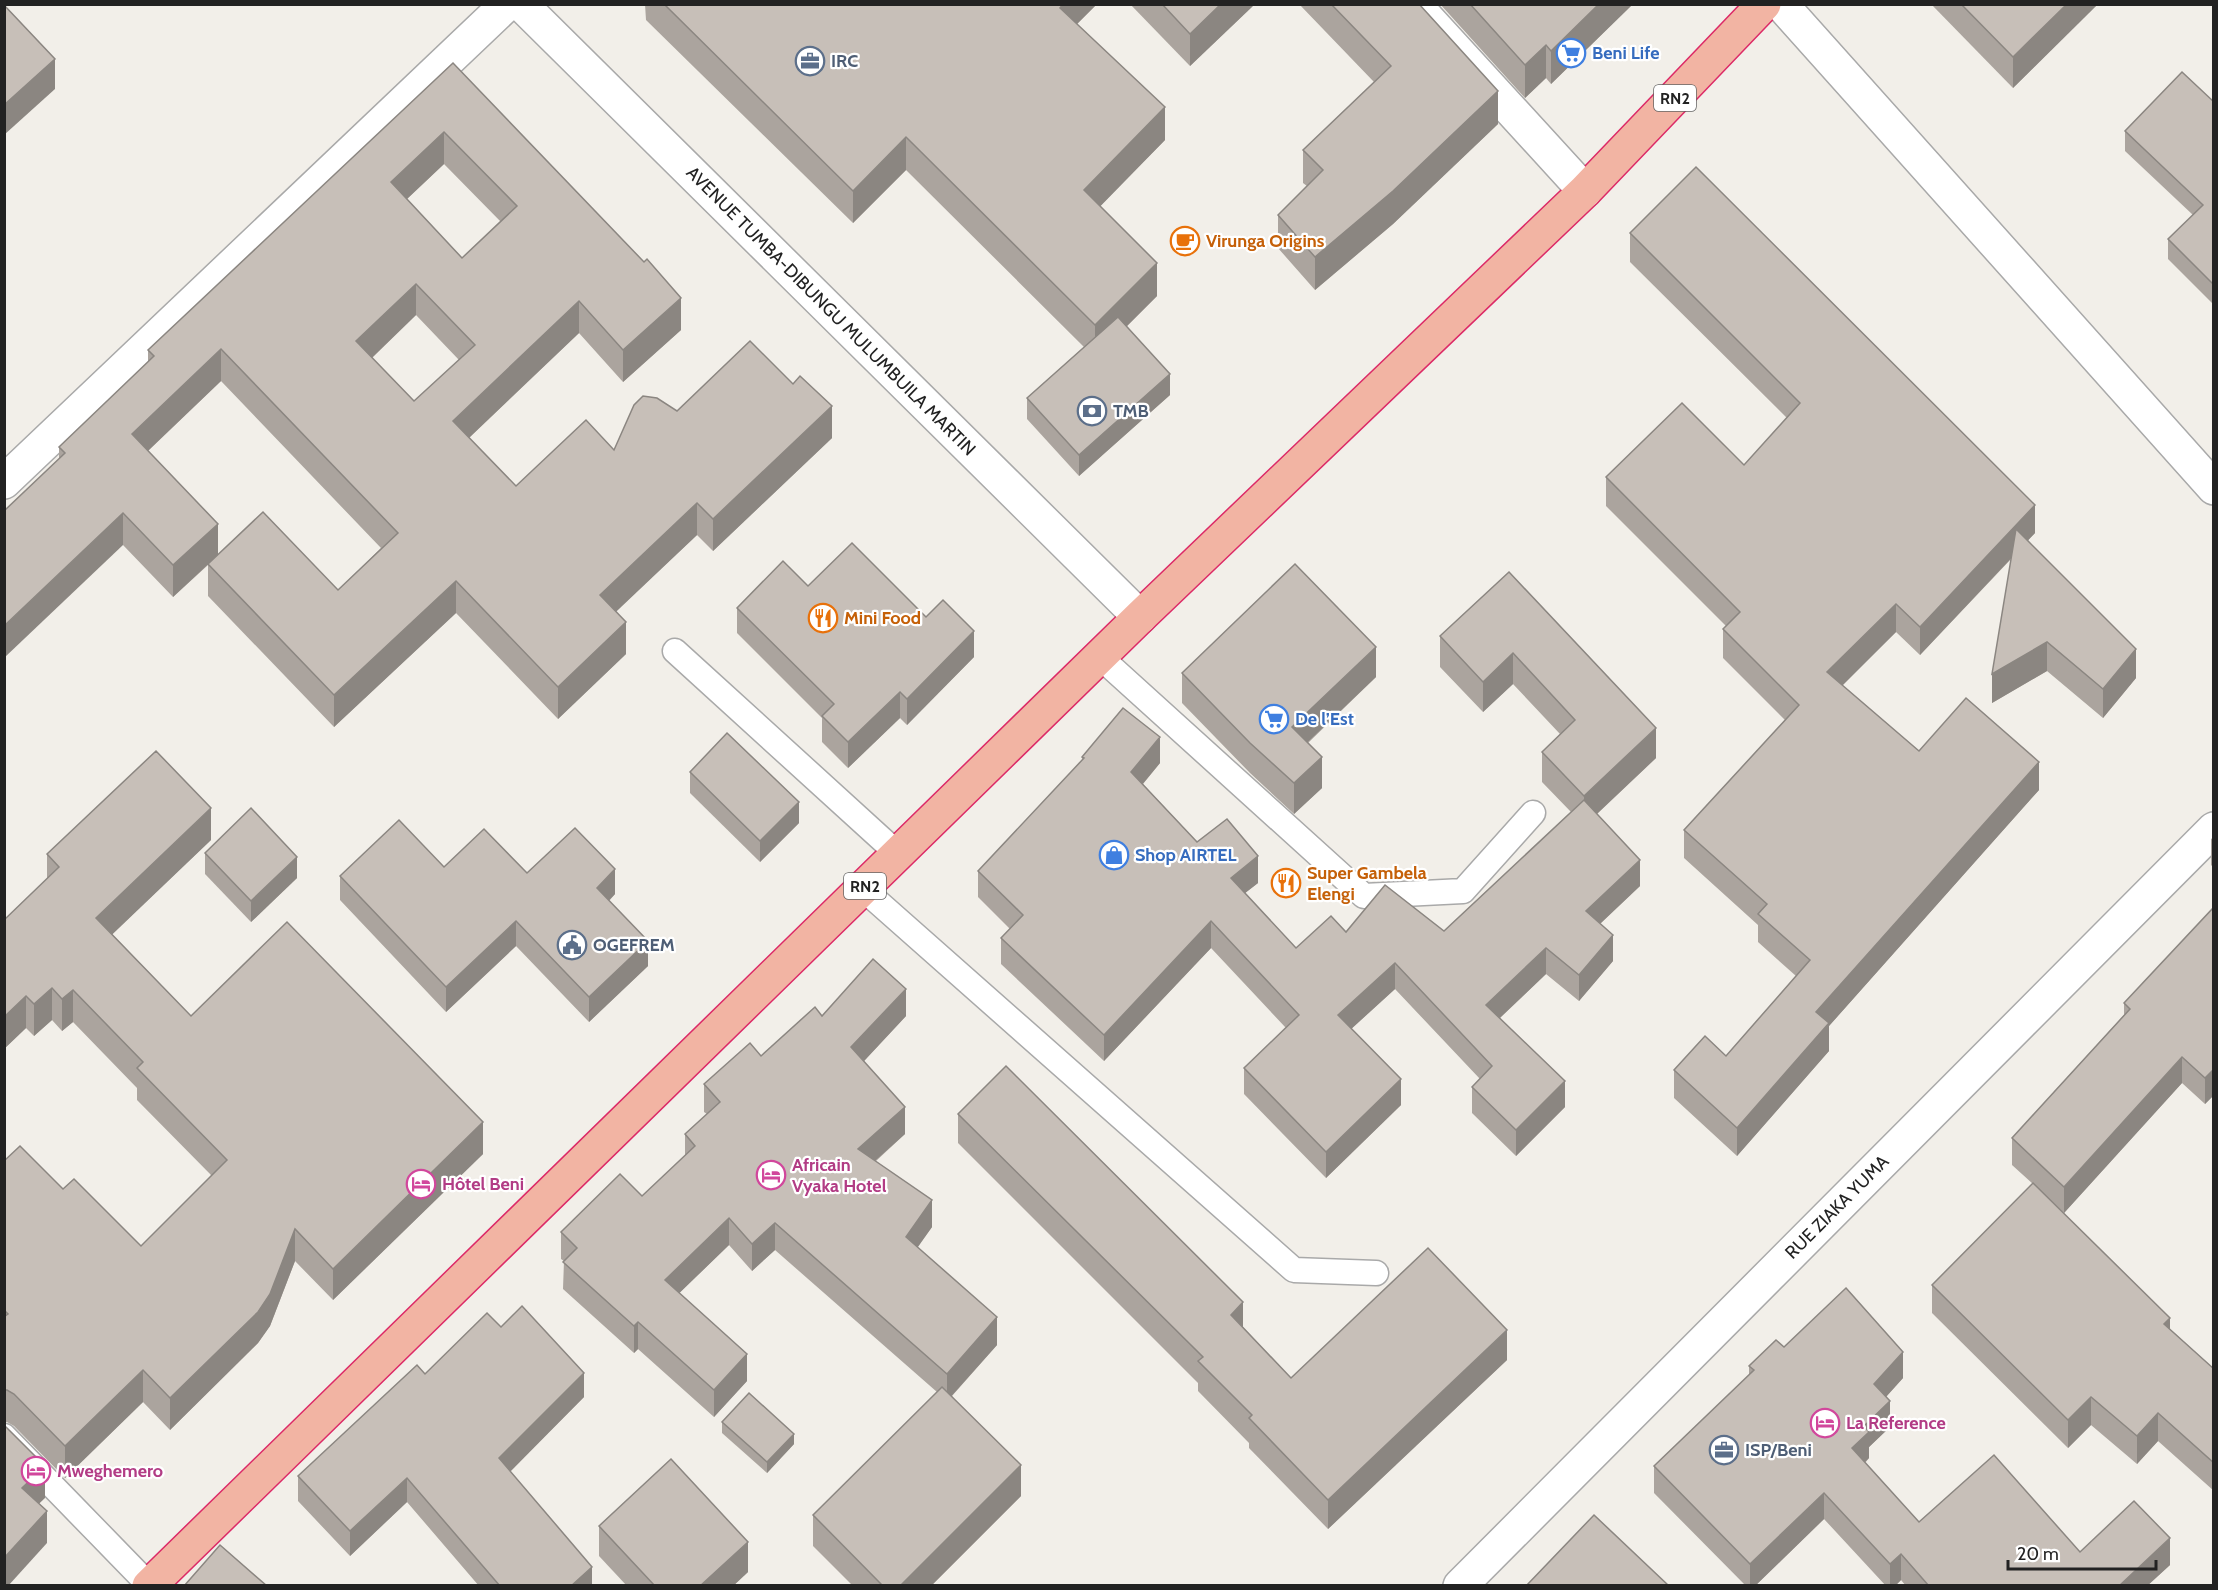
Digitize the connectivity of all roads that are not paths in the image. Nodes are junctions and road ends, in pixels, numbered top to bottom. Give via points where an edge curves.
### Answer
1 (507, 4) edge
2 (521, 4) edge
3 (1414, 4) edge
4 (1764, 4) edge
5 (1781, 4) edge
6 (1585, 191) junction
7 (4, 482) edge
8 (2214, 488) edge
9 (1140, 617) junction
10 (675, 651) dead end
11 (1100, 657) junction
12 (1533, 813) dead end
13 (2214, 829) edge
14 (898, 854) junction
15 (862, 888) junction
16 (1376, 1273) dead end
17 (4, 1436) edge
18 (149, 1585) edge
19 (1460, 1586) edge

1 - 7 street
2 - 9 street, AVENUE TUMBA-DIBUNGU MULUMBUILA MARTIN
3 - 6 street
4 - 6 highway, RN2
5 - 8 street
6 - 9 highway, RN2
9 - 11 highway, RN2
10 - 14 lane
11 - 12 lane via 1364,896 1463,891
11 - 14 highway, RN2
13 - 19 street, RUE ZIAKA YUMA
14 - 15 highway, RN2
15 - 16 lane via 1294,1270
15 - 18 highway, RN2
17 - 18 lane

